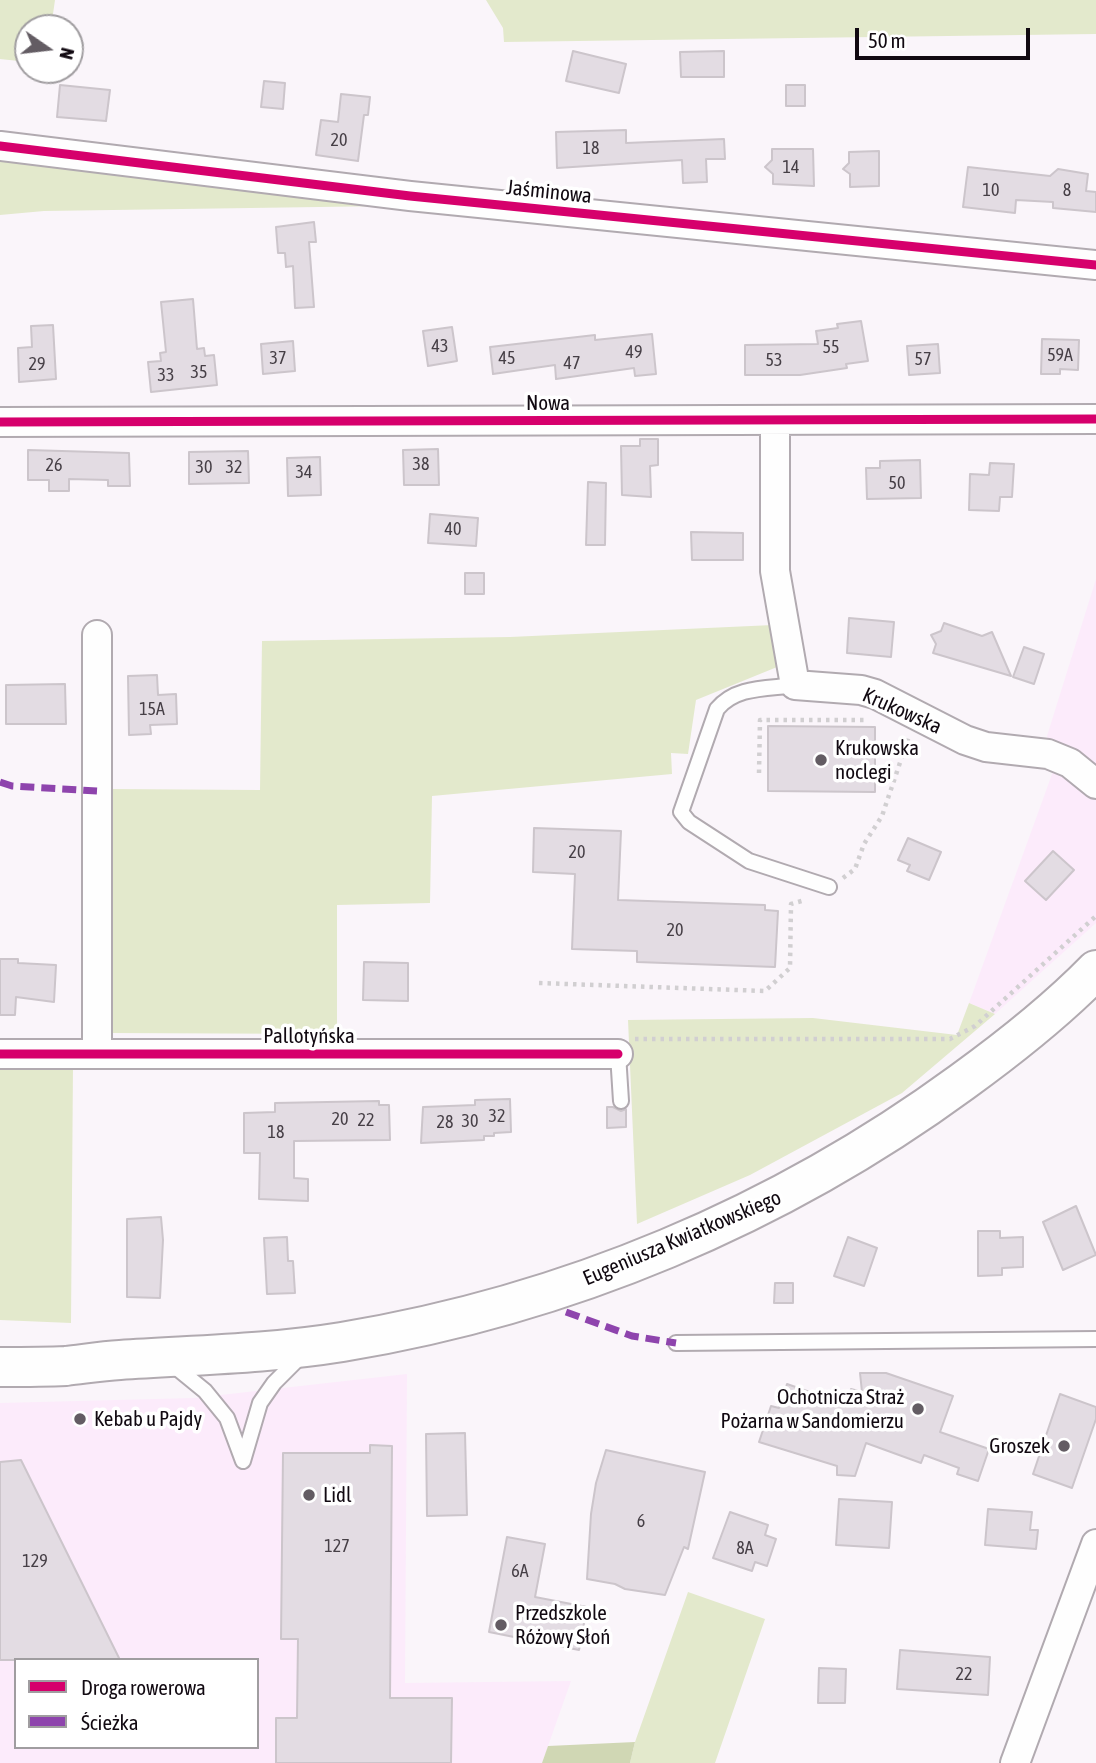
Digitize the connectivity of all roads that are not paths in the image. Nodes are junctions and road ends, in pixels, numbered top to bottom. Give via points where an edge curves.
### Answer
1 (0, 146) edge
2 (1096, 265) edge
3 (1096, 419) edge
4 (775, 420) junction
5 (0, 422) edge
6 (97, 635) dead end
7 (795, 685) junction
8 (1096, 785) edge
9 (830, 887) road end
10 (1096, 970) edge
11 (622, 1046) joint
12 (0, 1054) edge
13 (97, 1054) junction
14 (621, 1101) dead end
15 (1096, 1339) edge
16 (676, 1343) dead end
17 (0, 1346) edge
18 (311, 1347) junction
19 (166, 1359) junction
20 (120, 1360) junction
21 (0, 1367) edge
22 (1096, 1544) edge
23 (1015, 1763) edge

1 - 2 street, Jaśminowa via 410,196
3 - 4 street, Nowa
4 - 5 street, Nowa
4 - 7 street via 775,570
6 - 13 street
7 - 8 street, Krukowska via 875,694 965,740 1048,754 1070,763
7 - 9 lane via 740,692 725,699 717,709 681,812 749,861
10 - 18 main road, Eugeniusza Kwiatkowskiego via 1028,1032 905,1122 727,1223 561,1289 423,1326
11 - 13 street, Pallotyńska
11 - 14 lane
12 - 13 street, Pallotyńska
15 - 16 lane
17 - 20 main road, Eugeniusza Kwiatkowskiego
18 - 19 main road, Eugeniusza Kwiatkowskiego
18 - 19 lane via 260,1403 243,1461 227,1418 205,1391
19 - 20 main road, Eugeniusza Kwiatkowskiego
20 - 21 main road, Eugeniusza Kwiatkowskiego
22 - 23 street

